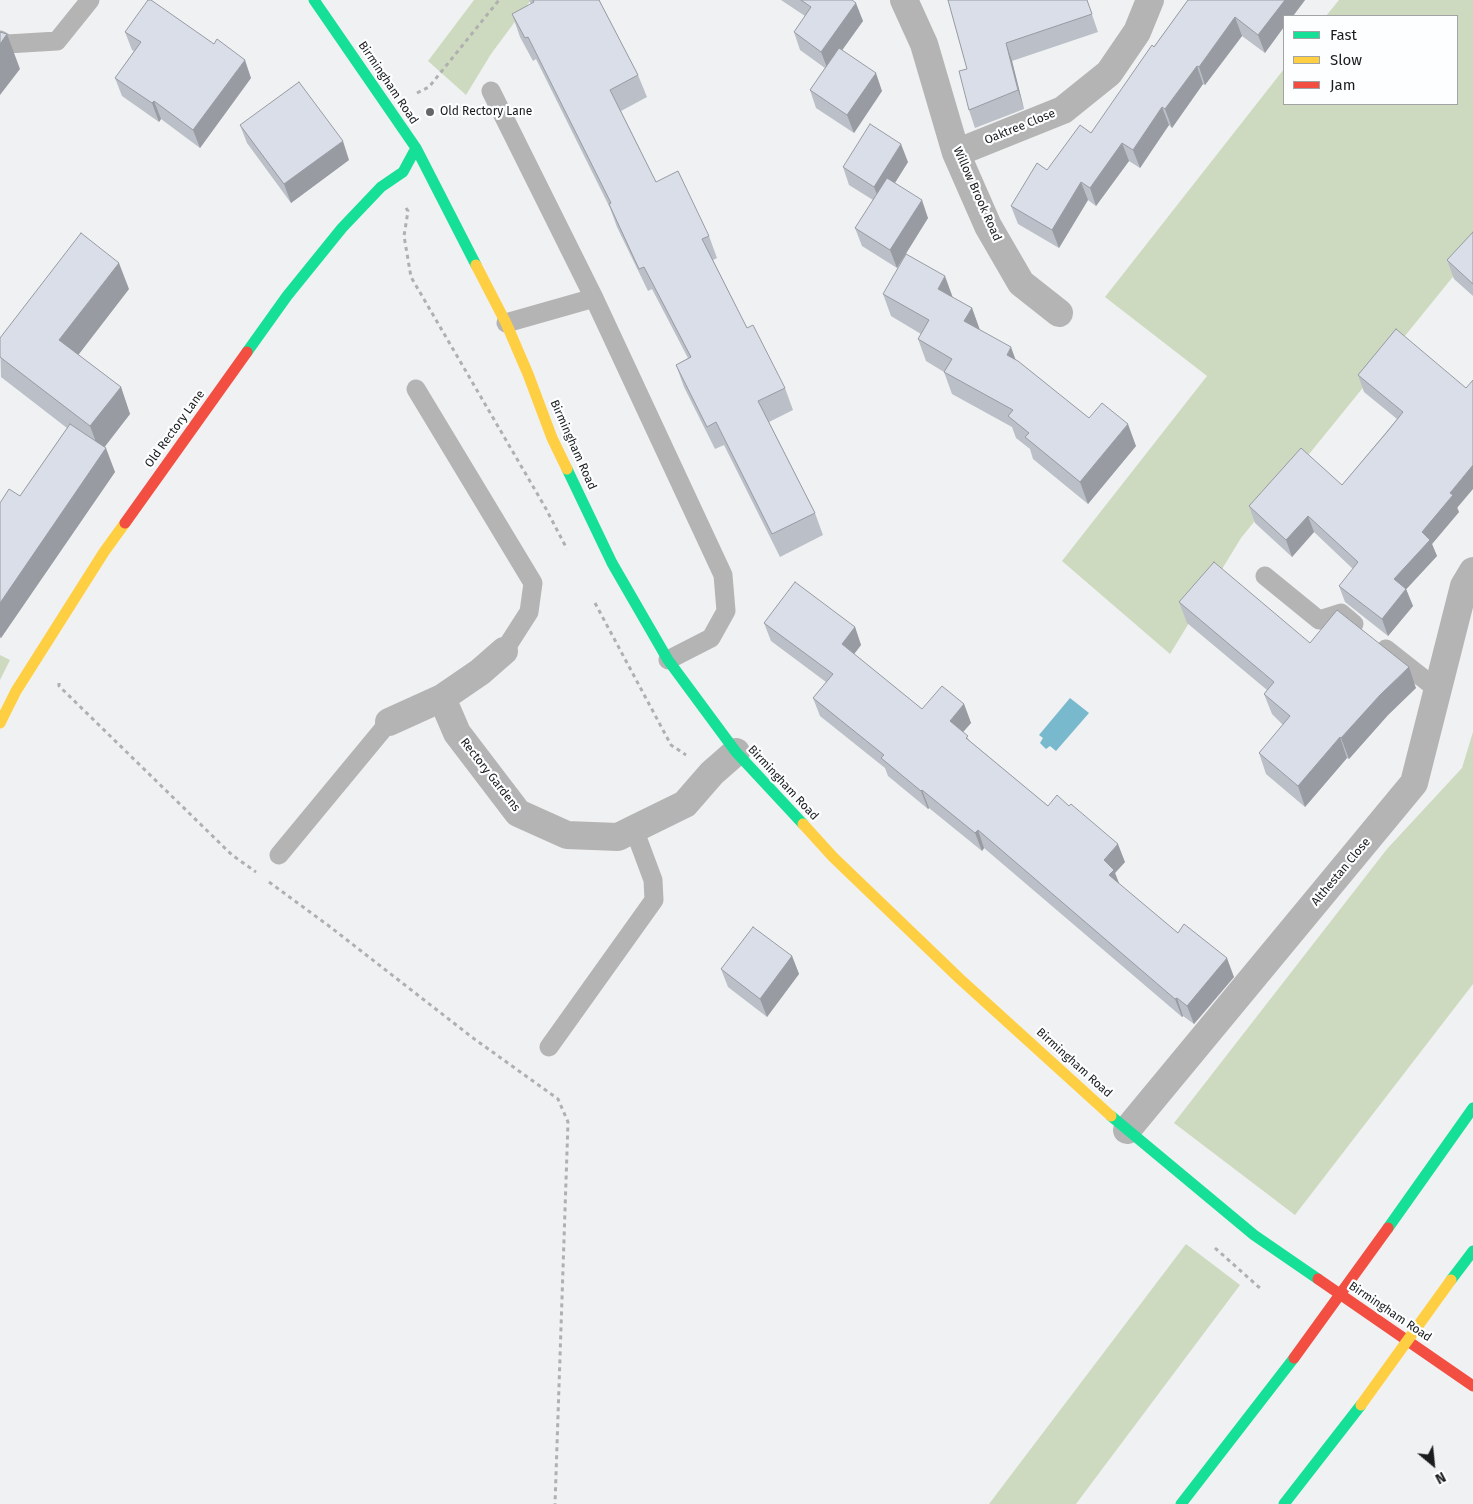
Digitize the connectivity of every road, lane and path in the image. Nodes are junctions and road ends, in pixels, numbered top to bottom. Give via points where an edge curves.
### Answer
1 (90, 0) edge
2 (314, 0) edge
3 (499, 0) edge
4 (904, 0) edge
5 (1150, 0) edge
6 (0, 40) edge
7 (491, 91) dead end
8 (387, 107) junction
9 (416, 148) junction
10 (956, 153) junction
11 (395, 177) junction
12 (594, 298) junction
13 (1059, 313) dead end
14 (506, 323) junction
15 (416, 389) dead end
16 (481, 397) dead end
17 (1473, 571) edge
18 (1265, 576) dead end
19 (48, 640) junction
20 (504, 651) joint
21 (668, 660) junction
22 (1438, 690) junction
23 (442, 698) junction
24 (389, 722) joint
25 (0, 723) edge
26 (736, 752) junction
27 (634, 829) junction
28 (279, 855) dead end
29 (256, 873) dead end
30 (264, 879) dead end
31 (549, 1047) dead end
32 (1473, 1108) edge
33 (1127, 1130) junction
34 (1473, 1251) edge
35 (1473, 1386) edge
36 (555, 1504) edge
37 (1181, 1504) edge
38 (1284, 1504) edge

1 - 6 lane via 57,42 7,44
2 - 8 main road, Birmingham Road
3 - 8 path via 429,87
4 - 10 street, Willow Brook Road via 924,44
5 - 10 street, Oaktree Close via 1137,32 1109,73 1063,110
7 - 12 lane
8 - 9 main road, Birmingham Road
9 - 11 main road, Old Rectory Lane via 403,172
9 - 14 main road, Birmingham Road
10 - 13 street, Willow Brook Road via 988,226 1021,283
11 - 16 path via 408,211 404,236 411,277
11 - 19 main road, Old Rectory Lane via 381,187 342,228 287,296 104,552
12 - 14 lane
12 - 21 lane via 723,575 726,611 712,638
14 - 21 main road, Birmingham Road via 552,438 612,564
15 - 20 lane via 533,583 528,612
17 - 22 street, Althestan Close via 1464,586
18 - 22 lane via 1319,620 1340,613
19 - 25 main road, Old Rectory Lane
19 - 29 path via 59,686 232,855
20 - 23 street
21 - 26 main road, Birmingham Road
22 - 33 street, Althestan Close via 1414,783
23 - 24 street
23 - 27 street, Rectory Gardens via 457,733 518,813 568,835 618,837
24 - 28 lane
26 - 27 street, Rectory Gardens via 685,804
26 - 33 main road, Birmingham Road via 833,857 960,979
27 - 31 lane via 653,880 654,900
30 - 36 path via 558,1099 568,1122
32 - 37 main road, bridge via 1294,1358
33 - 35 main road, Birmingham Road via 1254,1235
34 - 38 main road, bridge

